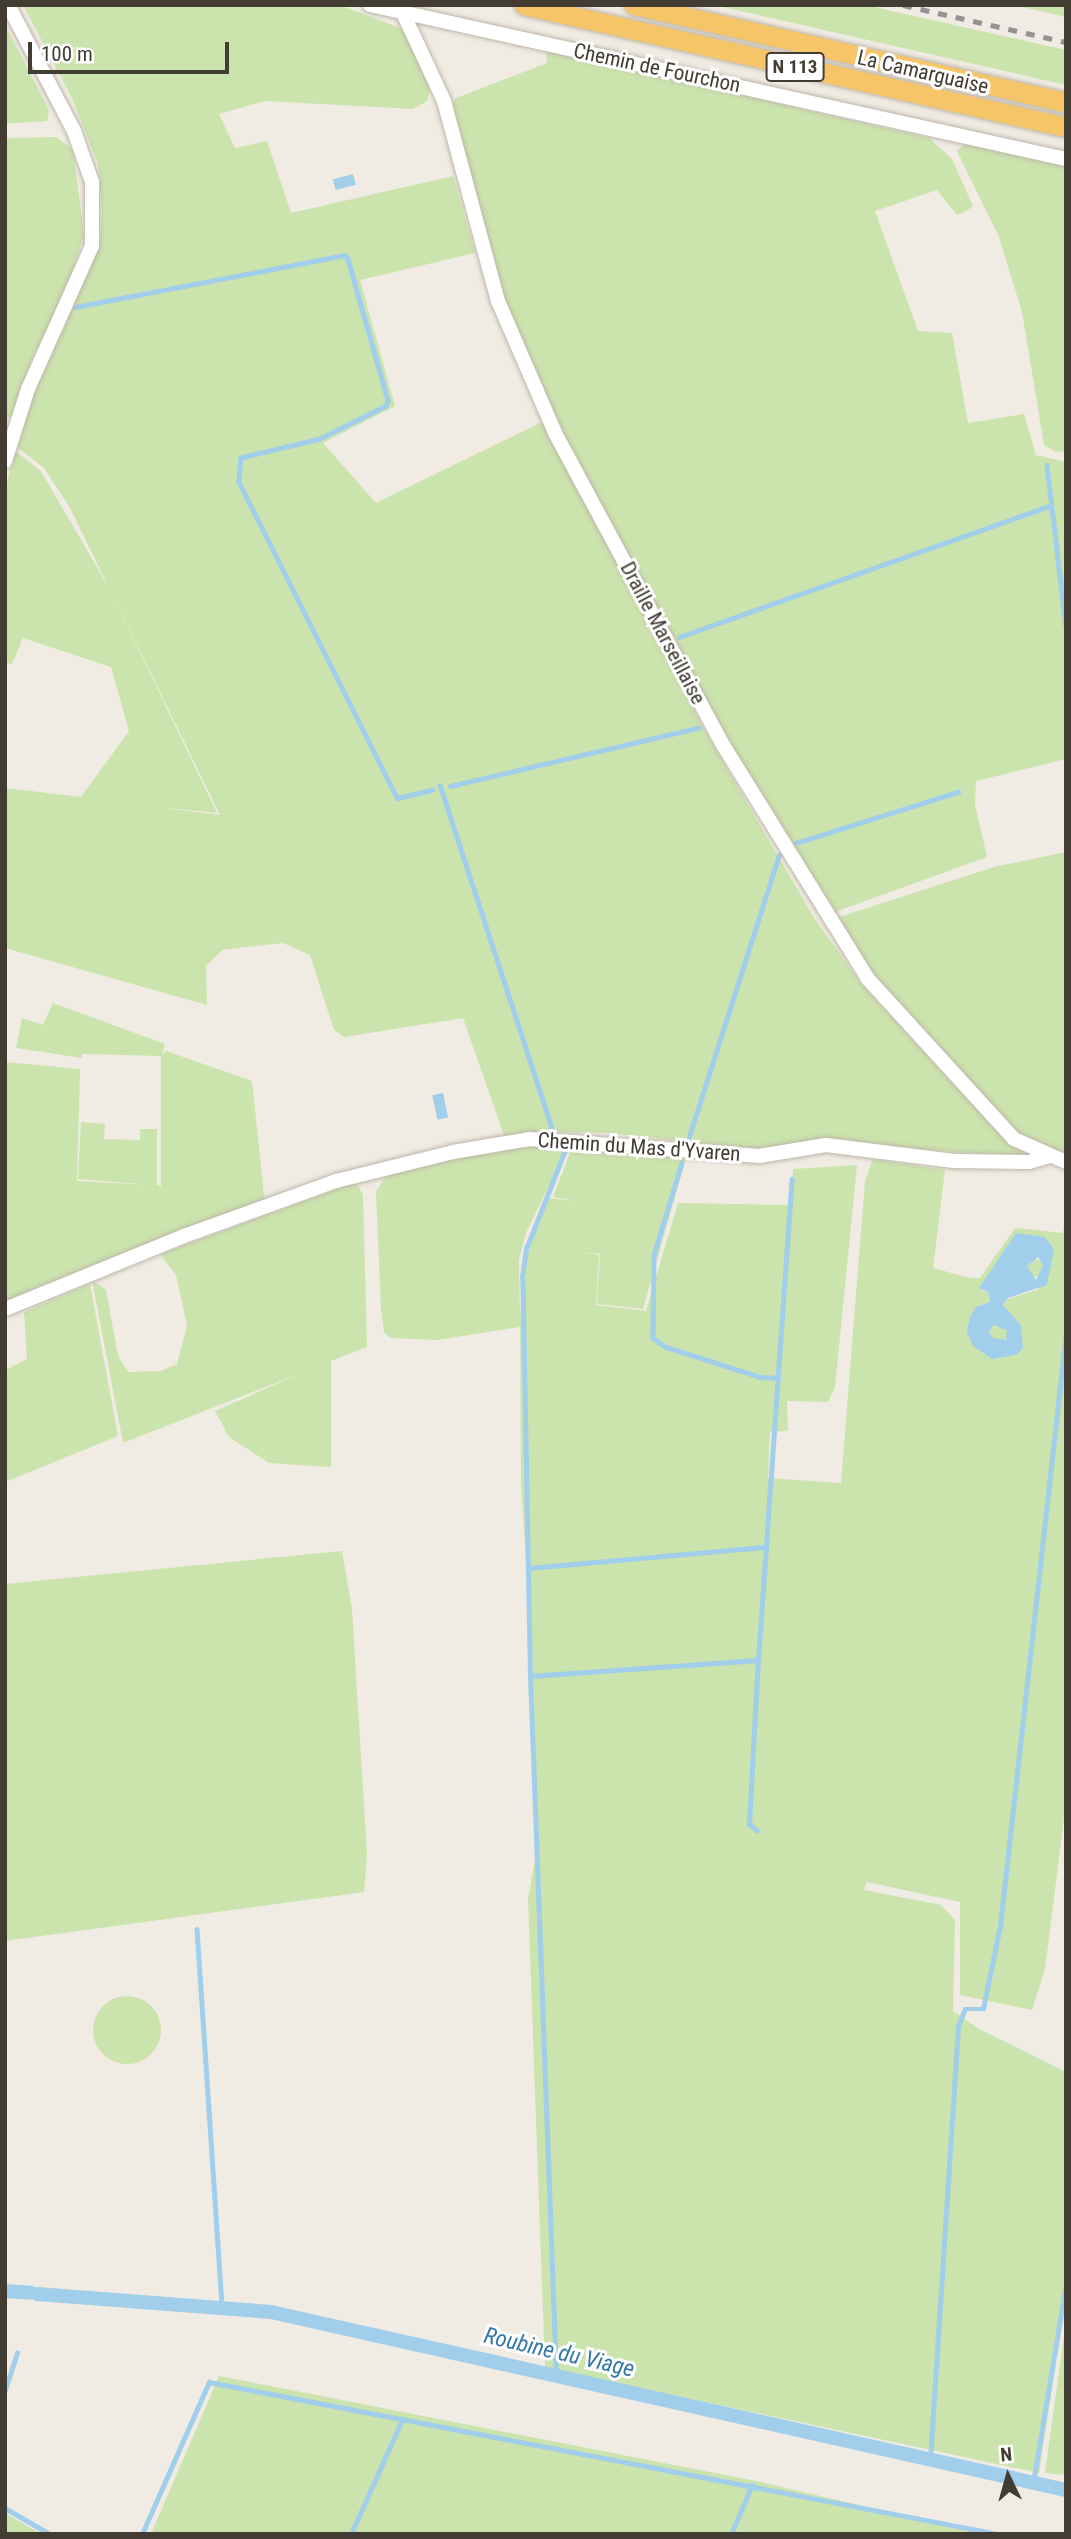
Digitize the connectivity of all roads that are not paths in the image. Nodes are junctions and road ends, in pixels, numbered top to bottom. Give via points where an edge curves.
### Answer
1 (8, 5) edge
2 (370, 5) edge
3 (524, 5) edge
4 (634, 5) edge
5 (402, 13) junction
6 (1066, 102) edge
7 (1066, 127) edge
8 (1066, 159) edge
9 (5, 461) edge
10 (1047, 1157) junction
11 (1066, 1162) edge
12 (5, 1309) edge

1 - 9 street via 83,157 92,183 92,246 28,388
2 - 5 street, Chemin de Fourchon
3 - 7 highway, La Camarguaise / N 113
4 - 6 highway, La Camarguaise / N 113
5 - 8 street, Chemin de Fourchon
5 - 10 street, Draille Marseillaise via 444,101 498,301 550,421 723,745 868,979 1014,1139
10 - 11 street, Draille Marseillaise
10 - 12 street, Chemin du Mas d'Yvaren via 1029,1162 954,1161 826,1144 759,1156 529,1139 336,1181 184,1236

